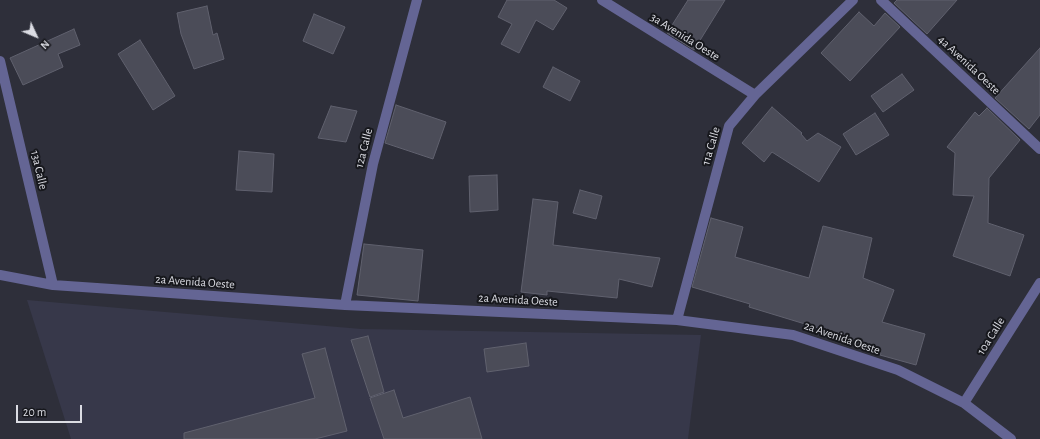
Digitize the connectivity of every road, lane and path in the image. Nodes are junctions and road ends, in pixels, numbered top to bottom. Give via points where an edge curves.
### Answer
1 (417, 0) edge
2 (602, 0) edge
3 (853, 0) edge
4 (881, 0) edge
5 (0, 61) edge
6 (755, 95) junction
7 (1040, 149) edge
8 (0, 275) edge
9 (1040, 283) edge
10 (53, 286) junction
11 (345, 305) junction
12 (677, 320) junction
13 (964, 403) junction
14 (1011, 439) edge

1 - 11 street, 12a Calle via 373,164
2 - 6 street, 3a Avenida Oeste
3 - 6 street, 11a Calle
4 - 7 street, 4a Avenida Oeste
5 - 10 street, 13a Calle
6 - 12 street, 11a Calle via 729,126
8 - 10 street, 2a Avenida Oeste
9 - 13 street, 10a Calle
10 - 11 street, 2a Avenida Oeste
11 - 12 street, 2a Avenida Oeste
12 - 13 street, 2a Avenida Oeste via 793,335 898,370
13 - 14 street, 2a Avenida Oeste

